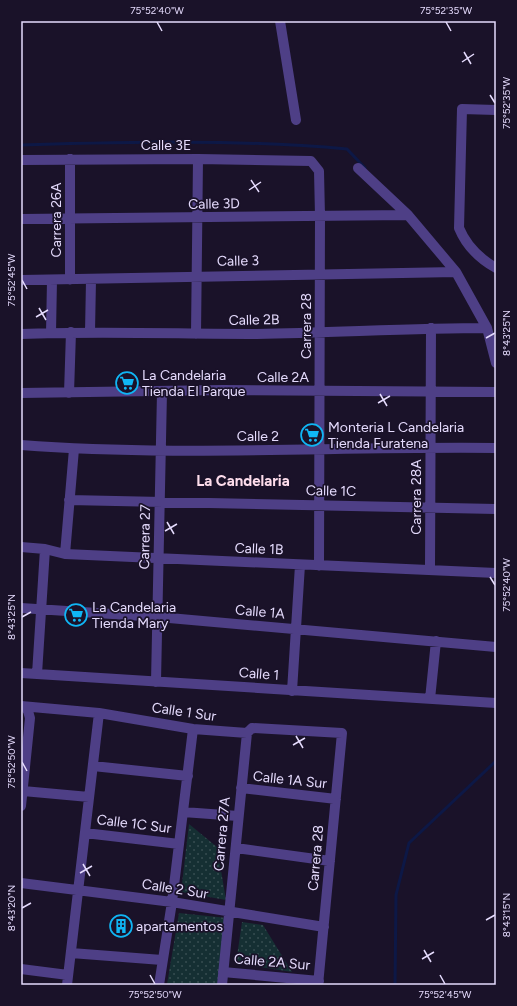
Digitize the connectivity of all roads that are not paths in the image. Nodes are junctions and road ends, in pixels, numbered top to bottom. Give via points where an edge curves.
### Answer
1 (280, 21) edge
2 (496, 110) edge
3 (296, 120) dead end
4 (70, 159) junction
5 (198, 159) junction
6 (21, 160) edge
7 (311, 161) joint
8 (358, 168) dead end
9 (408, 215) junction
10 (320, 216) junction
11 (70, 218) junction
12 (198, 218) junction
13 (21, 219) edge
14 (496, 268) edge
15 (456, 272) junction
16 (320, 274) junction
17 (197, 276) junction
18 (21, 280) edge
19 (52, 280) junction
20 (70, 280) junction
21 (92, 280) junction
22 (431, 328) junction
23 (487, 328) junction
24 (71, 332) junction
25 (90, 332) junction
26 (51, 333) junction
27 (320, 333) junction
28 (21, 334) edge
29 (196, 334) junction
30 (496, 363) edge
31 (320, 391) junction
32 (162, 392) junction
33 (431, 392) junction
34 (496, 392) edge
35 (21, 393) edge
36 (69, 393) junction
37 (21, 445) edge
38 (430, 447) junction
39 (496, 448) edge
40 (74, 449) junction
41 (161, 450) junction
42 (321, 450) junction
43 (68, 500) junction
44 (159, 502) junction
45 (320, 505) junction
46 (430, 508) junction
47 (496, 509) edge
48 (21, 547) edge
49 (45, 548) junction
50 (65, 554) junction
51 (159, 559) junction
52 (300, 565) junction
53 (319, 566) junction
54 (430, 570) junction
55 (496, 573) edge
56 (21, 608) edge
57 (42, 610) junction
58 (158, 617) junction
59 (297, 629) junction
60 (436, 641) junction
61 (496, 647) edge
62 (21, 673) edge
63 (37, 674) junction
64 (156, 682) junction
65 (292, 691) junction
66 (430, 699) junction
67 (496, 703) edge
68 (23, 707) edge
69 (99, 713) junction
70 (193, 729) junction
71 (246, 733) junction
72 (342, 734) joint
73 (93, 766) junction
74 (23, 767) edge
75 (188, 776) junction
76 (241, 788) junction
77 (23, 791) junction
78 (89, 797) junction
79 (336, 799) junction
80 (21, 806) edge
81 (183, 812) junction
82 (238, 816) junction
83 (85, 832) junction
84 (178, 844) junction
85 (236, 848) junction
86 (330, 861) junction
87 (21, 883) edge
88 (77, 890) junction
89 (172, 902) junction
90 (229, 912) junction
91 (324, 926) junction
92 (70, 953) junction
93 (162, 960) junction
94 (21, 970) edge
95 (223, 972) junction
96 (67, 980) edge
97 (319, 983) edge
98 (159, 985) edge
99 (222, 985) edge

1 - 3 street
2 - 14 street via 462,109 458,228 464,240 486,262
4 - 5 street, Calle 3E
4 - 6 street, Calle 3E
4 - 11 street, Carrera 26A
5 - 7 street, Calle 3E
5 - 12 street
7 - 10 street, Carrera 28 via 319,170
8 - 9 street
9 - 10 street, Calle 3D
9 - 15 street
10 - 12 street, Calle 3D
10 - 16 street, Carrera 28
11 - 12 street, Calle 3D
11 - 13 street, Calle 3D
11 - 20 street, Carrera 26A
12 - 17 street
15 - 16 street, Calle 3
15 - 23 street
16 - 17 street, Calle 3
16 - 27 street, Carrera 28
17 - 21 street, Calle 3
17 - 29 street
18 - 19 street, Calle 3
19 - 20 street, Calle 3
19 - 26 street
20 - 21 street, Calle 3
21 - 25 street
22 - 23 street, Calle 2B
22 - 27 street, Calle 2B
22 - 33 street, Carrera 28A
23 - 30 street
24 - 25 street, Calle 2B
24 - 26 street, Calle 2B
24 - 36 street
25 - 29 street, Calle 2B
26 - 28 street, Calle 2B
27 - 29 street, Calle 2B
27 - 31 street, Carrera 28
31 - 32 street, Calle 2A
31 - 33 street, Calle 2A
31 - 42 street, Carrera 28
32 - 36 street, Calle 2A
32 - 41 street, Carrera 27
33 - 34 street, Calle 2A
33 - 38 street, Carrera 28A
35 - 36 street, Calle 2A
37 - 40 street, Calle 2
38 - 39 street, Calle 2
38 - 42 street, Calle 2
38 - 46 street, Carrera 28A
40 - 41 street, Calle 2
40 - 43 street
41 - 42 street, Calle 2
41 - 44 street, Carrera 27
42 - 45 street, Carrera 28
43 - 44 street, Calle 1C
43 - 50 street
44 - 45 street, Calle 1C
44 - 51 street, Carrera 27
45 - 46 street, Calle 1C
45 - 53 street, Carrera 28
46 - 47 street, Calle 1C
46 - 54 street, Carrera 28A
48 - 49 street, Calle 1B
49 - 50 street, Calle 1B
49 - 57 street
50 - 51 street, Calle 1B
51 - 52 street, Calle 1B
51 - 58 street, Carrera 27
52 - 53 street, Calle 1B
52 - 59 street
53 - 54 street, Calle 1B
54 - 55 street, Calle 1B
56 - 57 street, Calle 1A
57 - 58 street, Calle 1A
57 - 63 street
58 - 59 street, Calle 1A
58 - 64 street, Carrera 27
59 - 60 street, Calle 1A
59 - 65 street
60 - 61 street, Calle 1A
60 - 66 street
62 - 63 street, Calle 1
63 - 64 street, Calle 1
64 - 65 street, Calle 1
65 - 66 street, Calle 1
66 - 67 street, Calle 1
68 - 69 street, Calle 1 Sur
68 - 74 street via 28,711 30,718
69 - 70 street, Calle 1 Sur
69 - 73 street
70 - 71 street, Calle 1 Sur
70 - 75 street
71 - 72 street, Calle 1 Sur via 252,728
71 - 76 street, Carrera 27A
72 - 79 street, Carrera 28
73 - 75 street
73 - 78 street
74 - 77 street
75 - 81 street
76 - 79 street, Calle 1A Sur
76 - 82 street, Carrera 27A
77 - 78 street
77 - 80 street
78 - 83 street
79 - 86 street, Carrera 28
81 - 82 street
81 - 84 street
82 - 85 street, Carrera 27A
83 - 84 street, Calle 1C Sur
83 - 88 street
84 - 89 street
85 - 86 street
85 - 90 street, Carrera 27A
86 - 91 street, Carrera 28
87 - 88 street, Calle 2 Sur
88 - 89 street, Calle 2 Sur
88 - 92 street
89 - 90 street, Calle 2 Sur
89 - 93 street
90 - 91 street, Calle 2 Sur
90 - 95 street, Carrera 27A
91 - 97 street, Carrera 28
92 - 93 street
92 - 96 street
93 - 98 street
94 - 96 street
95 - 97 street, Calle 2A Sur
95 - 99 street, Carrera 27A

